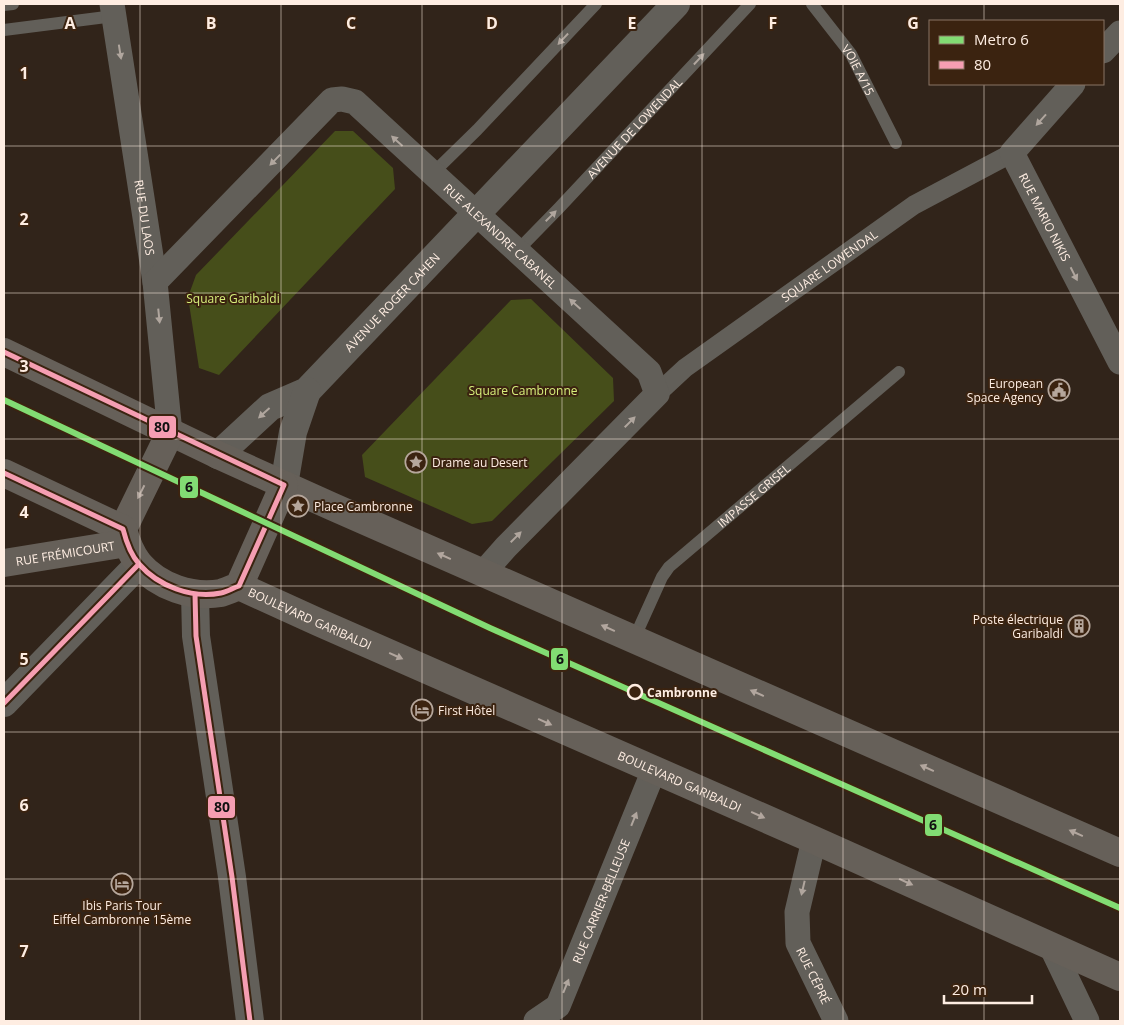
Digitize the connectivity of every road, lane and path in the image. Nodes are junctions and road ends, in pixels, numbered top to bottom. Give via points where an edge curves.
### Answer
1 (13, 4) edge
2 (596, 4) edge
3 (676, 4) edge
4 (750, 4) edge
5 (812, 4) edge
6 (4, 5) edge
7 (113, 10) edge
8 (4, 30) edge
9 (1120, 33) edge
10 (1104, 50) edge
11 (1072, 85) edge
12 (896, 144) dead end
13 (1012, 153) junction
14 (433, 174) junction
15 (477, 214) junction
16 (517, 250) junction
17 (155, 282) junction
18 (4, 352) edge
19 (1120, 362) edge
20 (899, 372) dead end
21 (307, 392) junction
22 (657, 394) junction
23 (170, 433) junction
24 (218, 455) junction
25 (4, 473) edge
26 (284, 485) junction
27 (130, 545) junction
28 (4, 563) edge
29 (483, 573) junction
30 (240, 586) junction
31 (195, 594) junction
32 (634, 640) junction
33 (4, 704) edge
34 (654, 770) junction
35 (814, 840) junction
36 (1120, 853) edge
37 (1052, 948) junction
38 (1120, 977) edge
39 (250, 1021) edge
40 (536, 1021) edge
41 (836, 1021) edge
42 (1087, 1021) edge

1 - 6 lane
2 -> 14 lane
3 - 15 street
16 -> 4 lane, AVENUE DE LOWENDAL
5 - 12 lane, VOIE A/15 via 851,54
7 - 8 lane
7 -> 17 street, RUE DU LAOS
9 - 10 street
11 -> 13 street
13 -> 19 street, RUE MARIO NIKIS
13 - 22 street, SQUARE LOWENDAL via 914,206 686,368
14 - 15 street, RUE ALEXANDRE CABANEL
14 -> 17 street, RUE ALEXANDRE CABANEL via 355,102 332,100
15 - 16 street, RUE ALEXANDRE CABANEL
15 - 21 street, AVENUE ROGER CAHEN
22 -> 16 street, RUE ALEXANDRE CABANEL via 649,372
17 -> 23 street, RUE DU LAOS
18 - 23 main road
20 - 32 lane, IMPASSE GRISEL via 670,567
21 -> 24 street, AVENUE ROGER CAHEN via 270,408
21 - 26 street, AVENUE ROGER CAHEN via 294,432
29 -> 22 street
23 - 24 main road
23 -> 27 main road
24 - 26 main road
25 - 27 main road
29 -> 26 main road
26 - 30 main road
27 - 28 main road, RUE FRÉMICOURT
27 - 31 main road via 164,584
27 - 33 street
32 -> 29 main road
30 - 31 main road via 221,592
30 -> 34 main road, BOULEVARD GARIBALDI
31 - 39 street via 196,636 232,871
36 -> 32 main road
34 -> 35 main road, BOULEVARD GARIBALDI
40 -> 34 street, RUE CARRIER-BELLEUSE via 558,1006
35 -> 37 main road, BOULEVARD GARIBALDI
35 -> 41 street, RUE CÉPRÉ via 797,912 798,943
37 - 38 main road, BOULEVARD GARIBALDI
37 - 42 street

